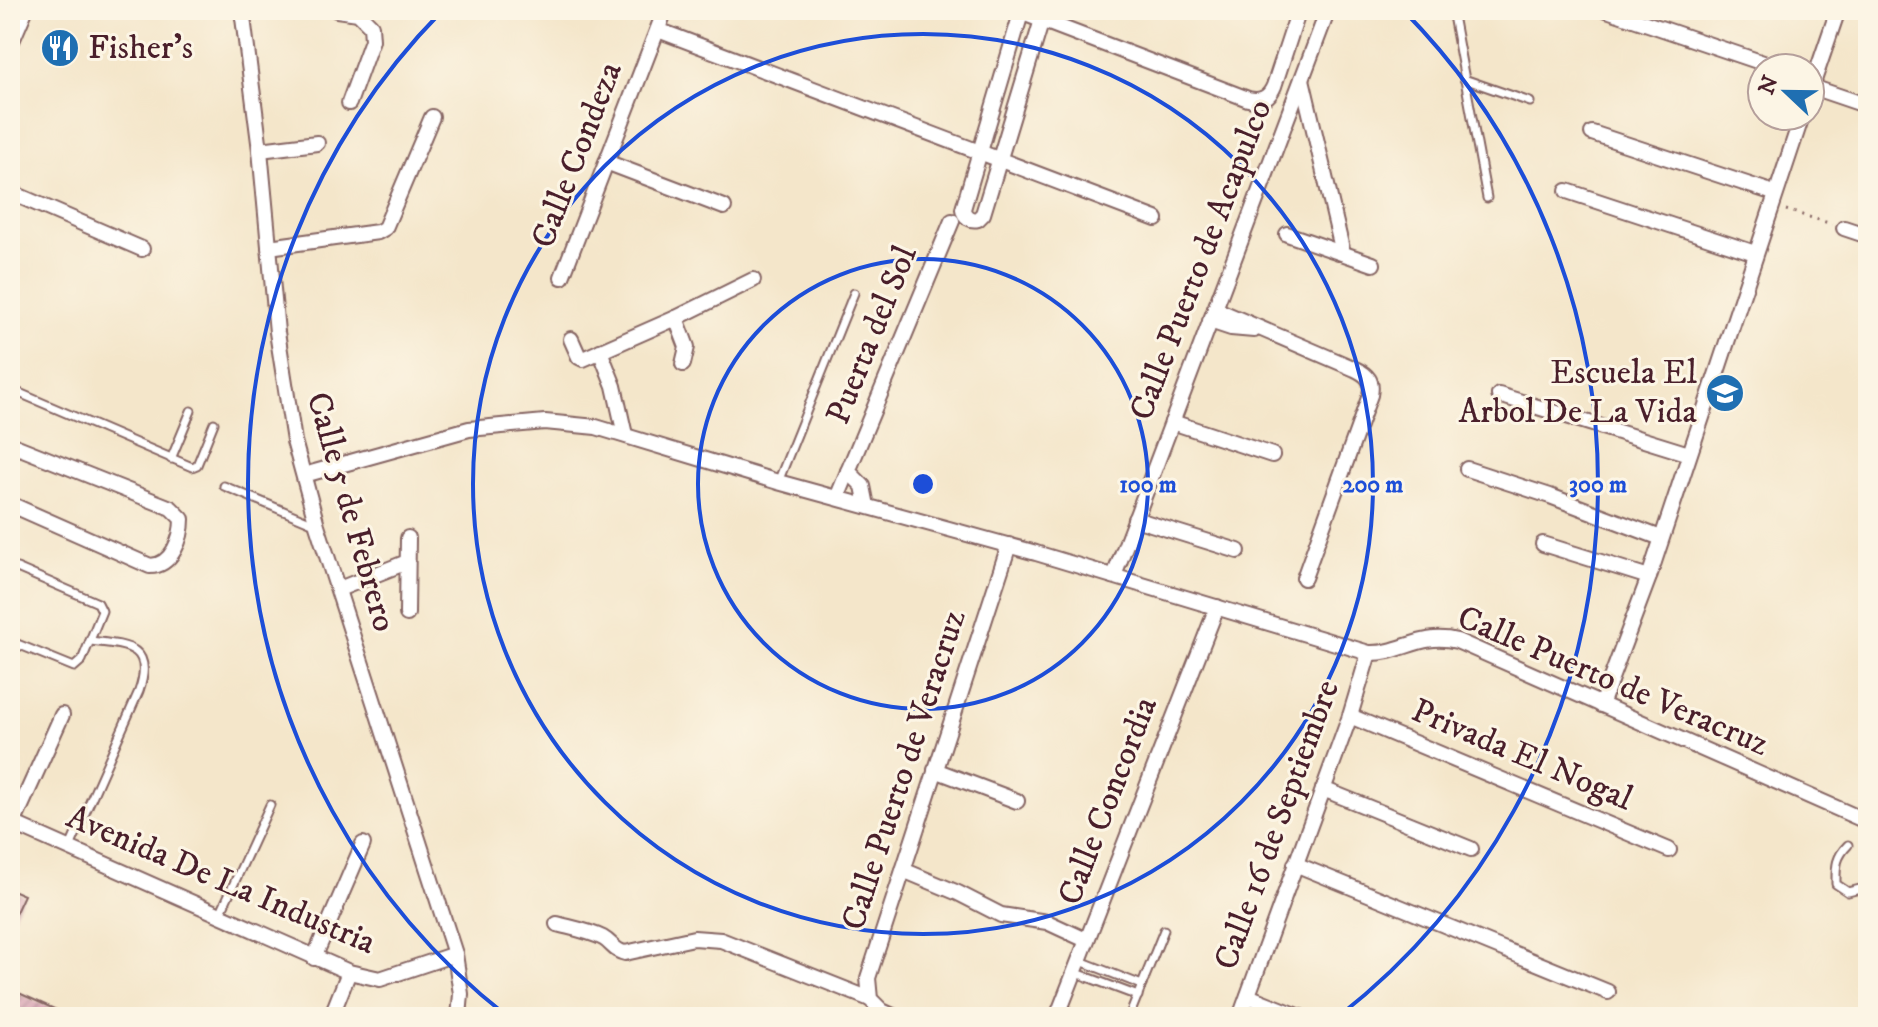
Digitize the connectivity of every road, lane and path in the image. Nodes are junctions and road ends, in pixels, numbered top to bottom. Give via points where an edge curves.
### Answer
1 (22, 10) edge
2 (242, 10) edge
3 (337, 10) edge
4 (665, 10) edge
5 (1299, 10) edge
6 (1328, 10) edge
7 (1452, 10) edge
8 (1607, 10) edge
9 (1838, 10) edge
10 (1019, 11) edge
11 (1043, 15) edge
12 (658, 30) junction
13 (10, 38) edge
14 (1823, 52) edge
15 (1746, 57) edge
16 (1302, 79) junction
17 (1464, 79) junction
18 (1826, 91) edge
19 (1530, 102) dead end
20 (349, 103) dead end
21 (1868, 106) edge
22 (432, 117) dead end
23 (1796, 132) edge
24 (1592, 133) dead end
25 (317, 143) dead end
26 (260, 150) junction
27 (981, 152) junction
28 (1001, 160) junction
29 (606, 162) junction
30 (1567, 191) dead end
31 (10, 192) edge
32 (1487, 198) dead end
33 (1772, 199) junction
34 (724, 207) dead end
35 (1156, 219) dead end
36 (952, 221) dead end
37 (1844, 228) joint
38 (1287, 234) dead end
39 (1868, 236) edge
40 (269, 247) junction
41 (142, 249) dead end
42 (1343, 253) junction
43 (1755, 253) junction
44 (1373, 264) dead end
45 (562, 277) dead end
46 (753, 280) dead end
47 (854, 293) dead end
48 (1212, 315) junction
49 (676, 318) junction
50 (571, 339) dead end
51 (600, 351) junction
52 (683, 364) dead end
53 (10, 389) edge
54 (1499, 395) dead end
55 (191, 411) dead end
56 (1172, 422) junction
57 (214, 423) dead end
58 (625, 435) junction
59 (10, 444) edge
60 (1689, 454) junction
61 (1272, 455) dead end
62 (171, 459) junction
63 (1467, 469) dead end
64 (848, 471) junction
65 (304, 475) junction
66 (778, 482) junction
67 (224, 486) dead end
68 (837, 498) junction
69 (10, 504) edge
70 (867, 506) junction
71 (1135, 519) junction
72 (317, 525) junction
73 (408, 538) dead end
74 (1661, 538) junction
75 (1543, 544) dead end
76 (1009, 545) junction
77 (1238, 551) dead end
78 (407, 562) junction
79 (17, 568) dead end
80 (1114, 576) junction
81 (1649, 577) junction
82 (1304, 578) dead end
83 (339, 589) junction
84 (1217, 607) junction
85 (407, 614) dead end
86 (10, 641) edge
87 (90, 641) junction
88 (1369, 653) junction
89 (1601, 705) junction
90 (62, 715) dead end
91 (1350, 716) junction
92 (935, 770) junction
93 (1323, 789) junction
94 (1017, 801) dead end
95 (270, 805) dead end
96 (1868, 822) edge
97 (12, 823) edge
98 (363, 844) dead end
99 (1848, 845) dead end
100 (69, 849) junction
101 (1471, 849) dead end
102 (1669, 850) dead end
103 (1295, 864) junction
104 (903, 870) junction
105 (1868, 887) edge
106 (219, 916) junction
107 (557, 924) dead end
108 (1164, 930) dead end
109 (1086, 940) junction
110 (455, 954) junction
111 (314, 958) junction
112 (1076, 966) junction
113 (349, 972) junction
114 (1142, 985) junction
115 (1608, 992) dead end
116 (1138, 996) junction
117 (1248, 996) junction
118 (870, 999) junction
119 (885, 1015) edge
120 (331, 1017) edge
121 (459, 1017) edge
122 (1057, 1017) edge
123 (1129, 1017) edge
124 (1240, 1017) edge
125 (1301, 1017) edge

1 - 13 main road
2 - 26 street, Calle 5 de Febrero
3 - 20 street via 358,13 371,26 372,40
4 - 12 street, Calle Condeza
5 - 11 street via 1274,86 1264,99 1248,99
6 - 16 street, Calle Puerto de Acapulco
7 - 17 lane
8 - 15 street
9 - 14 street
10 - 11 street
10 - 27 street
11 - 28 street
12 - 27 street
12 - 29 street, Calle Condeza
16 - 42 street
16 - 48 street, Calle Puerto de Acapulco
17 - 19 lane
17 - 32 lane
18 - 21 street
22 - 40 street via 385,228
23 - 33 street
24 - 33 street
25 - 26 street
26 - 40 street, Calle 5 de Febrero
27 - 28 street
27 - 28 street via 963,209 968,218 983,214
28 - 35 street
29 - 34 street
29 - 45 street, Calle Condeza
30 - 43 street
31 - 41 street
33 - 37 path
33 - 43 street
36 - 64 street, Puerta del Sol
37 - 39 street
38 - 42 street
40 - 65 street, Calle 5 de Febrero via 287,407
42 - 44 street
43 - 60 street
46 - 49 street
47 - 66 lane
48 - 56 street, Calle Puerto de Acapulco
48 - 82 street via 1355,369 1371,381
49 - 51 street
49 - 52 street via 687,347
50 - 51 street via 583,359
51 - 58 street
53 - 62 lane
54 - 60 street
55 - 62 lane
56 - 61 street
56 - 71 street, Calle Puerto de Acapulco
57 - 62 lane via 197,465
58 - 65 street, Calle Puerto de Veracruz via 563,423 496,425
58 - 66 street, Calle Puerto de Veracruz
59 - 69 street via 171,508 182,519 182,528 169,559 150,566
60 - 74 street
63 - 74 street
64 - 68 street, Puerta del Sol
64 - 70 street, Puerta del Sol via 863,486
65 - 72 street, Calle 5 de Febrero
66 - 68 street, Calle Puerto de Veracruz
67 - 72 lane
68 - 70 street, Calle Puerto de Veracruz
70 - 76 street, Calle Puerto de Veracruz
71 - 77 street
71 - 80 street, Calle Puerto de Acapulco
72 - 83 street, Calle 5 de Febrero
73 - 78 street
74 - 81 street
75 - 81 street
76 - 80 street, Calle Puerto de Veracruz
76 - 92 street, Calle Puerto de Veracruz
78 - 83 street
78 - 85 street
79 - 87 lane via 100,605
80 - 84 street, Calle Puerto de Veracruz
81 - 89 street
83 - 110 street, Calle 5 de Febrero
84 - 88 street, Calle Puerto de Veracruz
84 - 109 street, Calle Concordia
86 - 87 lane via 74,667
87 - 100 lane via 136,651 144,673
88 - 89 street, Calle Puerto de Veracruz via 1446,639
88 - 91 street, Calle 16 de Septiembre
89 - 96 street, Calle Puerto de Veracruz
90 - 97 street
91 - 93 street, Calle 16 de Septiembre
91 - 102 street, Privada El Nogal
92 - 94 street
92 - 104 street, Calle Puerto de Veracruz
93 - 101 street
93 - 103 street, Calle 16 de Septiembre
95 - 106 lane
97 - 100 street, Avenida De La Industria
98 - 111 street
99 - 105 lane via 1835,864 1836,884 1848,892
100 - 106 street, Avenida De La Industria
103 - 115 street
103 - 117 street, Calle 16 de Septiembre
104 - 109 street via 1001,915 1047,922
104 - 118 street, Calle Puerto de Veracruz via 868,978
106 - 111 street, Avenida De La Industria
107 - 118 street via 591,933 625,953 694,938 721,940
108 - 114 lane
109 - 112 street, Calle Concordia
110 - 113 street, Avenida De La Industria via 380,979
110 - 121 street, Calle 5 de Febrero
111 - 113 street, Avenida De La Industria
112 - 114 lane
112 - 116 lane
112 - 122 street, Calle Concordia
113 - 120 street
114 - 116 lane
116 - 123 lane
117 - 124 street, Calle 16 de Septiembre
117 - 125 street
118 - 119 street

